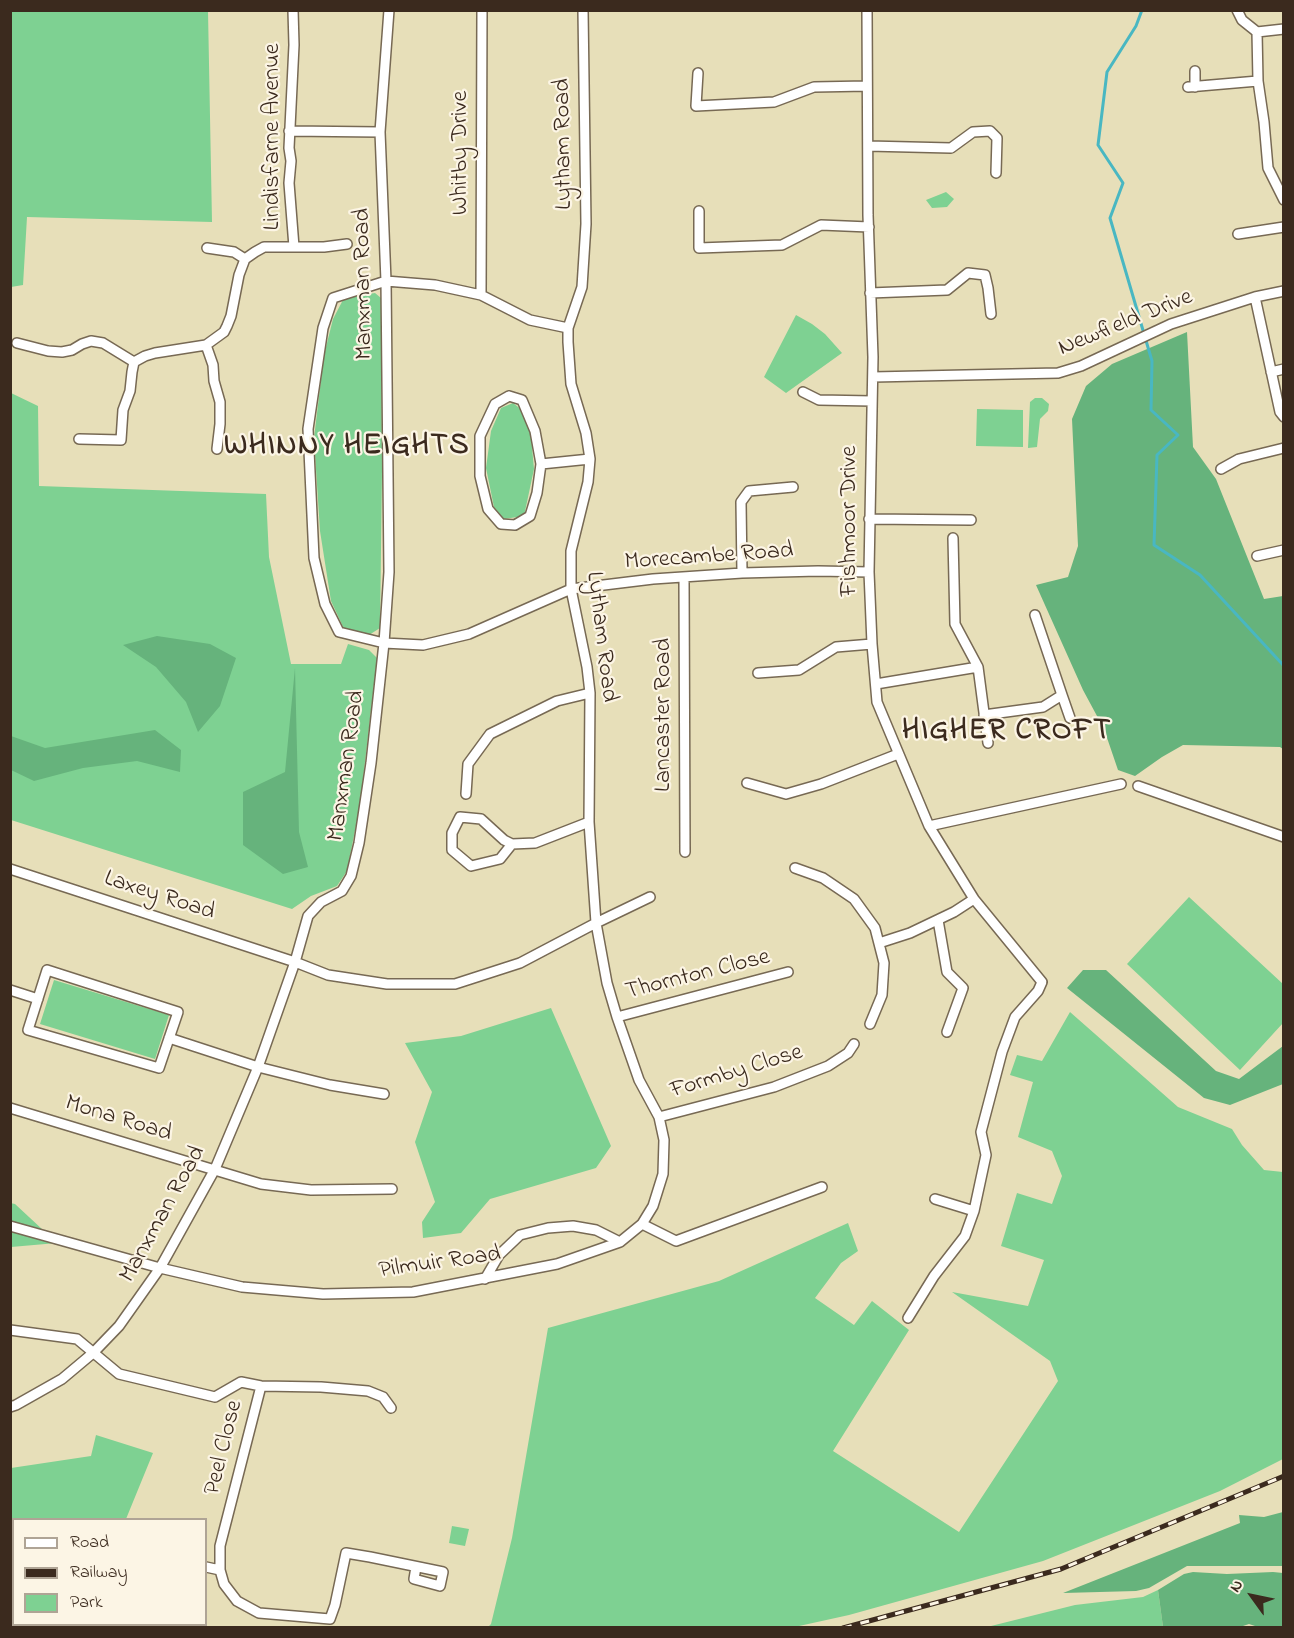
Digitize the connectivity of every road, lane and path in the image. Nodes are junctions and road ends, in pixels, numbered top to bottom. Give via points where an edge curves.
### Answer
1 (293, 10) edge
2 (389, 10) edge
3 (482, 10) edge
4 (583, 10) edge
5 (867, 10) edge
6 (1237, 10) edge
7 (1284, 29) edge
8 (1257, 32) junction
9 (1195, 71) dead end
10 (698, 73) dead end
11 (1258, 81) junction
12 (867, 86) junction
13 (289, 131) junction
14 (380, 132) junction
15 (868, 147) junction
16 (996, 173) dead end
17 (1284, 175) edge
18 (1272, 176) junction
19 (1284, 200) edge
20 (699, 211) dead end
21 (869, 227) junction
22 (1284, 227) edge
23 (1238, 234) dead end
24 (347, 244) dead end
25 (294, 247) junction
26 (207, 248) dead end
27 (245, 259) junction
28 (386, 282) junction
29 (1284, 291) edge
30 (870, 293) junction
31 (481, 295) junction
32 (1255, 297) junction
33 (991, 314) dead end
34 (568, 328) junction
35 (17, 343) dead end
36 (206, 345) junction
37 (134, 363) junction
38 (1284, 369) edge
39 (1271, 372) junction
40 (873, 377) junction
41 (803, 392) dead end
42 (872, 401) junction
43 (1284, 417) edge
44 (79, 439) dead end
45 (217, 448) dead end
46 (1284, 448) edge
47 (590, 459) junction
48 (541, 464) junction
49 (1221, 469) dead end
50 (793, 487) dead end
51 (869, 519) junction
52 (971, 520) dead end
53 (953, 538) dead end
54 (1284, 550) edge
55 (1257, 556) dead end
56 (869, 572) junction
57 (741, 573) junction
58 (684, 577) junction
59 (571, 589) junction
60 (1035, 615) dead end
61 (384, 643) junction
62 (872, 644) junction
63 (978, 667) junction
64 (758, 673) dead end
65 (876, 684) junction
66 (590, 693) junction
67 (1062, 695) junction
68 (984, 715) junction
69 (1070, 718) dead end
70 (988, 743) dead end
71 (898, 754) junction
72 (747, 783) dead end
73 (1121, 784) dead end
74 (1138, 786) dead end
75 (466, 794) dead end
76 (589, 822) junction
77 (929, 826) junction
78 (1284, 837) edge
79 (512, 844) junction
80 (685, 852) dead end
81 (795, 868) dead end
82 (10, 869) edge
83 (650, 897) dead end
84 (974, 899) junction
85 (938, 920) junction
86 (596, 923) junction
87 (879, 943) junction
88 (295, 962) junction
89 (788, 972) dead end
90 (10, 990) edge
91 (38, 999) junction
92 (617, 1017) junction
93 (870, 1024) dead end
94 (947, 1032) dead end
95 (169, 1038) junction
96 (854, 1044) dead end
97 (258, 1067) junction
98 (384, 1094) dead end
99 (10, 1108) edge
100 (659, 1117) junction
101 (214, 1169) junction
102 (822, 1187) dead end
103 (392, 1189) dead end
104 (935, 1199) dead end
105 (974, 1211) junction
106 (642, 1224) junction
107 (10, 1226) edge
108 (620, 1242) junction
109 (160, 1268) junction
110 (484, 1279) junction
111 (908, 1318) dead end
112 (10, 1330) edge
113 (93, 1353) junction
114 (261, 1386) junction
115 (10, 1407) edge
116 (391, 1408) dead end
117 (207, 1567) edge
118 (417, 1567) dead end
119 (220, 1570) junction

1 - 13 street, Lindisfarne Avenue
2 - 14 street, Manxman Road
3 - 31 street, Whitby Drive
4 - 34 street, Lytham Road via 586,224 582,287
5 - 12 street, Fishmoor Drive
6 - 8 street via 1242,20
7 - 8 street
8 - 11 street
9 - 11 street via 1192,87
10 - 12 street via 696,106 774,102 814,87
11 - 18 street
12 - 15 street, Fishmoor Drive
13 - 14 street
13 - 25 street, Lindisfarne Avenue
14 - 28 street, Manxman Road
15 - 16 street via 951,148 973,132 990,131 997,138
15 - 21 street, Fishmoor Drive
17 - 18 street
18 - 19 street
20 - 21 street via 699,248 782,244 821,225
21 - 30 street, Fishmoor Drive
22 - 23 street
24 - 25 street
25 - 27 street, Lindisfarne Avenue via 264,247
26 - 27 street, Lindisfarne Avenue via 234,252
27 - 36 street, Lindisfarne Avenue via 227,326
28 - 31 street via 435,285
28 - 61 street, Manxman Road via 389,572
28 - 61 street, Morecambe Road via 333,298 323,328 308,429 314,558 325,604 339,632
29 - 32 street, Newfield Drive
30 - 33 street via 946,290 968,273 985,275
30 - 40 street, Fishmoor Drive
31 - 34 street via 530,320
32 - 39 street
32 - 40 street, Newfield Drive via 1171,324 1058,373
34 - 47 street, Lytham Road via 570,384
35 - 37 street via 62,352 92,341 103,343
36 - 37 street via 155,353
36 - 45 street via 220,402
37 - 44 street via 123,410 121,440
38 - 39 street
39 - 43 street
40 - 42 street, Fishmoor Drive
41 - 42 street via 819,400
42 - 51 street, Fishmoor Drive
46 - 49 street via 1239,459
47 - 48 street
47 - 59 street, Lytham Road via 571,551
48 - 48 street via 530,516 515,525 501,524 488,509 480,476 480,436 495,404 509,396 522,400 535,431
50 - 57 street via 749,491 741,502
51 - 52 street
51 - 56 street, Fishmoor Drive
53 - 63 street via 955,624
54 - 55 street
56 - 57 street, Morecambe Road
56 - 62 street, Fishmoor Drive
57 - 58 street, Morecambe Road
58 - 59 street, Morecambe Road
58 - 80 street, Lancaster Road
59 - 61 street, Morecambe Road via 469,634 423,645
59 - 66 street, Lytham Road
60 - 67 street
61 - 88 street, Manxman Road via 371,763 351,876 342,891 321,902 308,916
62 - 64 street via 836,647 799,670
62 - 65 street, Fishmoor Drive
63 - 65 street
63 - 68 street
65 - 71 street, Fishmoor Drive via 877,702
66 - 75 street via 557,701 490,734 468,764
66 - 76 street, Lytham Road
67 - 68 street via 1043,707
67 - 69 street
68 - 70 street
71 - 72 street via 786,794
71 - 77 street, Fishmoor Drive
73 - 77 street
74 - 78 street
76 - 79 street via 536,843
76 - 86 street, Lytham Road
77 - 84 street, Fishmoor Drive
79 - 79 street via 481,819 459,817 452,833 452,850 471,866 500,859
81 - 87 street via 824,878 854,899 875,928
82 - 88 street, Laxey Road
83 - 86 street, Laxey Road
84 - 85 street
84 - 105 street, Fishmoor Drive via 1041,980 1038,991 1015,1017 1002,1052 981,1132 986,1155
85 - 87 street
85 - 94 street via 948,972 963,988
86 - 88 street, Laxey Road via 520,963 455,984 387,984 328,975
86 - 92 street, Lytham Road
87 - 93 street via 884,963 882,995
88 - 97 street, Manxman Road
89 - 92 street, Thornton Close
90 - 91 street
91 - 95 street via 47,970 178,1012
91 - 95 street via 28,1030 159,1068
92 - 100 street, Lytham Road via 639,1080
95 - 97 street
96 - 100 street, Formby Close via 828,1066 774,1087
97 - 98 street
97 - 101 street, Manxman Road
99 - 101 street, Mona Road
100 - 106 street, Lytham Road via 664,1140 663,1174 653,1206
101 - 103 street, Mona Road via 261,1184 311,1190
101 - 109 street, Manxman Road
102 - 106 street via 676,1240
104 - 105 street
105 - 111 street via 965,1236 934,1275
106 - 108 street, Pilmuir Road
107 - 109 street, Pilmuir Road
108 - 110 street, Pilmuir Road via 557,1264
108 - 110 street via 596,1230 573,1226 520,1235 499,1255
109 - 110 street, Pilmuir Road via 242,1287 323,1294 413,1292
109 - 113 street, Manxman Road via 119,1326
112 - 113 street via 77,1339
113 - 114 street via 119,1374 215,1397 241,1382
113 - 115 street, Manxman Road via 62,1379
114 - 116 street via 368,1391 383,1397
114 - 119 street, Peel Close via 220,1546
117 - 119 street
118 - 119 street, Peel Close via 346,1553 330,1619 259,1613 237,1601 224,1584

